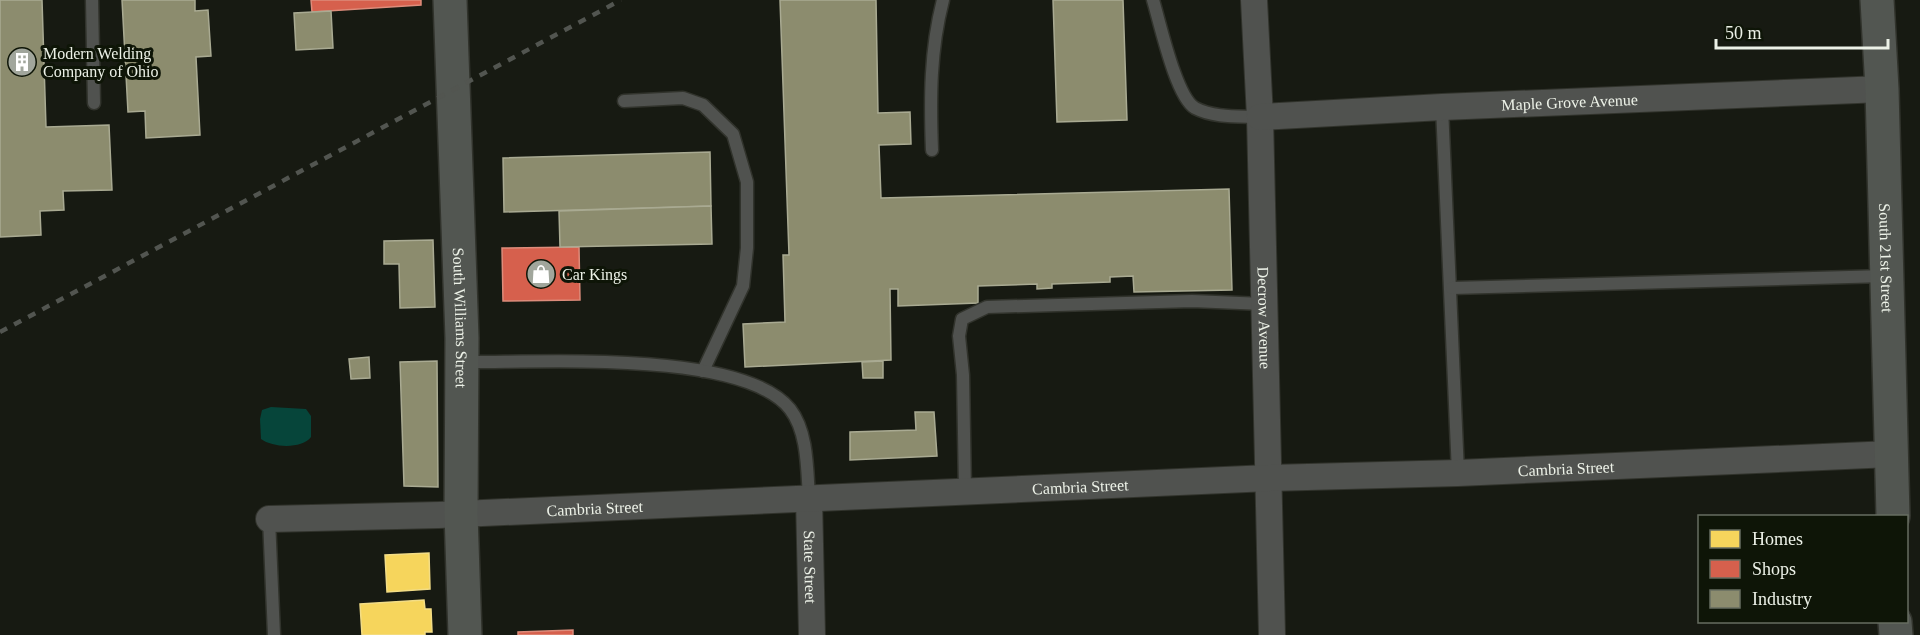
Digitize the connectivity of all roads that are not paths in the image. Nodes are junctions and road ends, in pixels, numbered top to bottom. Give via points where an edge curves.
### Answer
1 (92, 0) edge
2 (450, 0) edge
3 (943, 0) edge
4 (1153, 0) edge
5 (1254, 0) edge
6 (1877, 0) edge
7 (1882, 89) junction
8 (624, 101) dead end
9 (94, 103) dead end
10 (1442, 107) junction
11 (1260, 117) junction
12 (932, 150) dead end
13 (1886, 276) junction
14 (1452, 288) junction
15 (1264, 304) junction
16 (461, 362) junction
17 (703, 370) junction
18 (1891, 454) junction
19 (1458, 473) junction
20 (1269, 478) junction
21 (965, 491) junction
22 (809, 498) junction
23 (461, 513) junction
24 (1893, 515) edge
25 (269, 519) joint
26 (274, 635) edge
27 (465, 635) edge
28 (812, 635) edge
29 (1272, 635) edge

1 - 9 lane
2 - 16 street, South Williams Street
3 - 12 lane via 935,29 930,87
4 - 11 lane via 1177,81 1194,107 1217,115
5 - 11 street, Decrow Avenue
6 - 7 street, South 21st Street
7 - 10 street, Maple Grove Avenue
7 - 13 street, South 21st Street
8 - 17 lane via 683,99 703,105 733,134 747,182 743,286
10 - 11 street, Maple Grove Avenue
10 - 14 lane
11 - 15 street, Decrow Avenue
13 - 14 lane
13 - 18 street, South 21st Street
14 - 19 lane
15 - 20 street, Decrow Avenue
15 - 21 lane via 1192,301 987,307 962,319 959,336
16 - 17 lane via 587,361
16 - 23 street, South Williams Street
17 - 22 lane via 772,392 789,408 800,433
18 - 19 street, Cambria Street
18 - 24 street, South 21st Street
19 - 20 street, Cambria Street
20 - 21 street, Cambria Street
20 - 29 street, Decrow Avenue
21 - 22 street, Cambria Street
22 - 23 street, Cambria Street
22 - 28 street, State Street
23 - 25 street, Cambria Street
23 - 27 street, South Williams Street
25 - 26 lane

